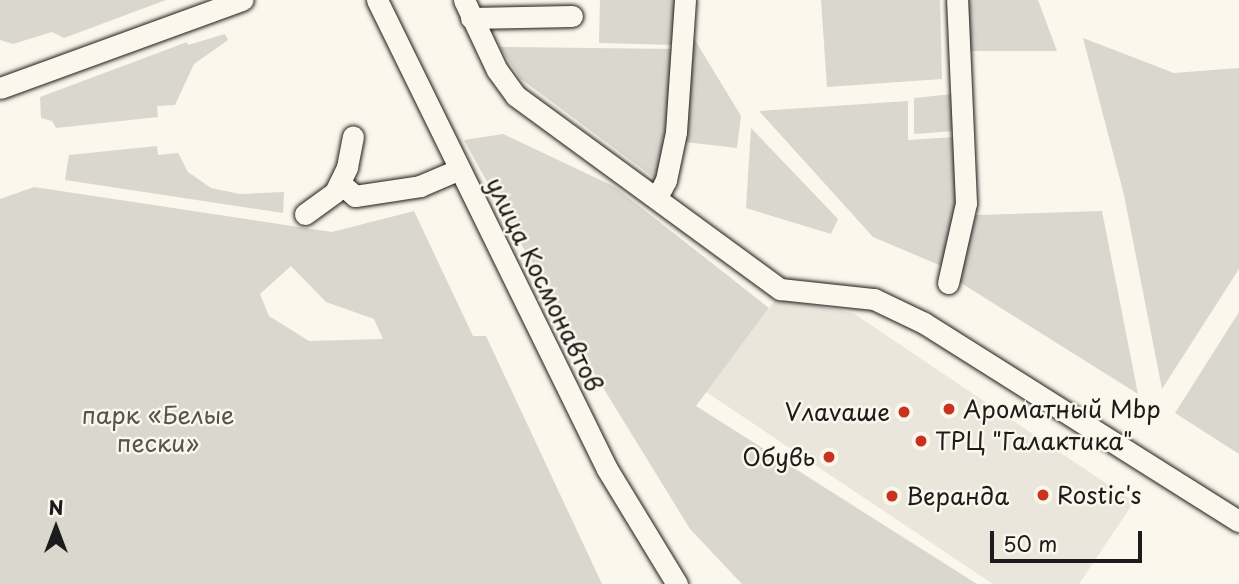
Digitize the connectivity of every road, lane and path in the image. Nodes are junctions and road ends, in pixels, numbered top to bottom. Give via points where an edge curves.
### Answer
1 (242, 0) edge
2 (377, 0) edge
3 (685, 0) edge
4 (957, 0) edge
5 (467, 9) edge
6 (572, 16) dead end
7 (0, 88) edge
8 (353, 137) dead end
9 (460, 169) junction
10 (340, 183) junction
11 (657, 197) junction
12 (304, 214) dead end
13 (948, 283) dead end
14 (1239, 521) edge
15 (677, 584) edge

1 - 7 street
2 - 9 street, улица Космонавтов
3 - 11 street via 676,132
4 - 13 street via 966,203
5 - 6 street
5 - 11 street via 497,70 516,96
8 - 10 street
9 - 10 street via 420,186 355,195
9 - 15 street, улица Космонавтов via 607,469 647,542
10 - 12 street via 327,202
11 - 14 street via 780,289 874,299 925,323

